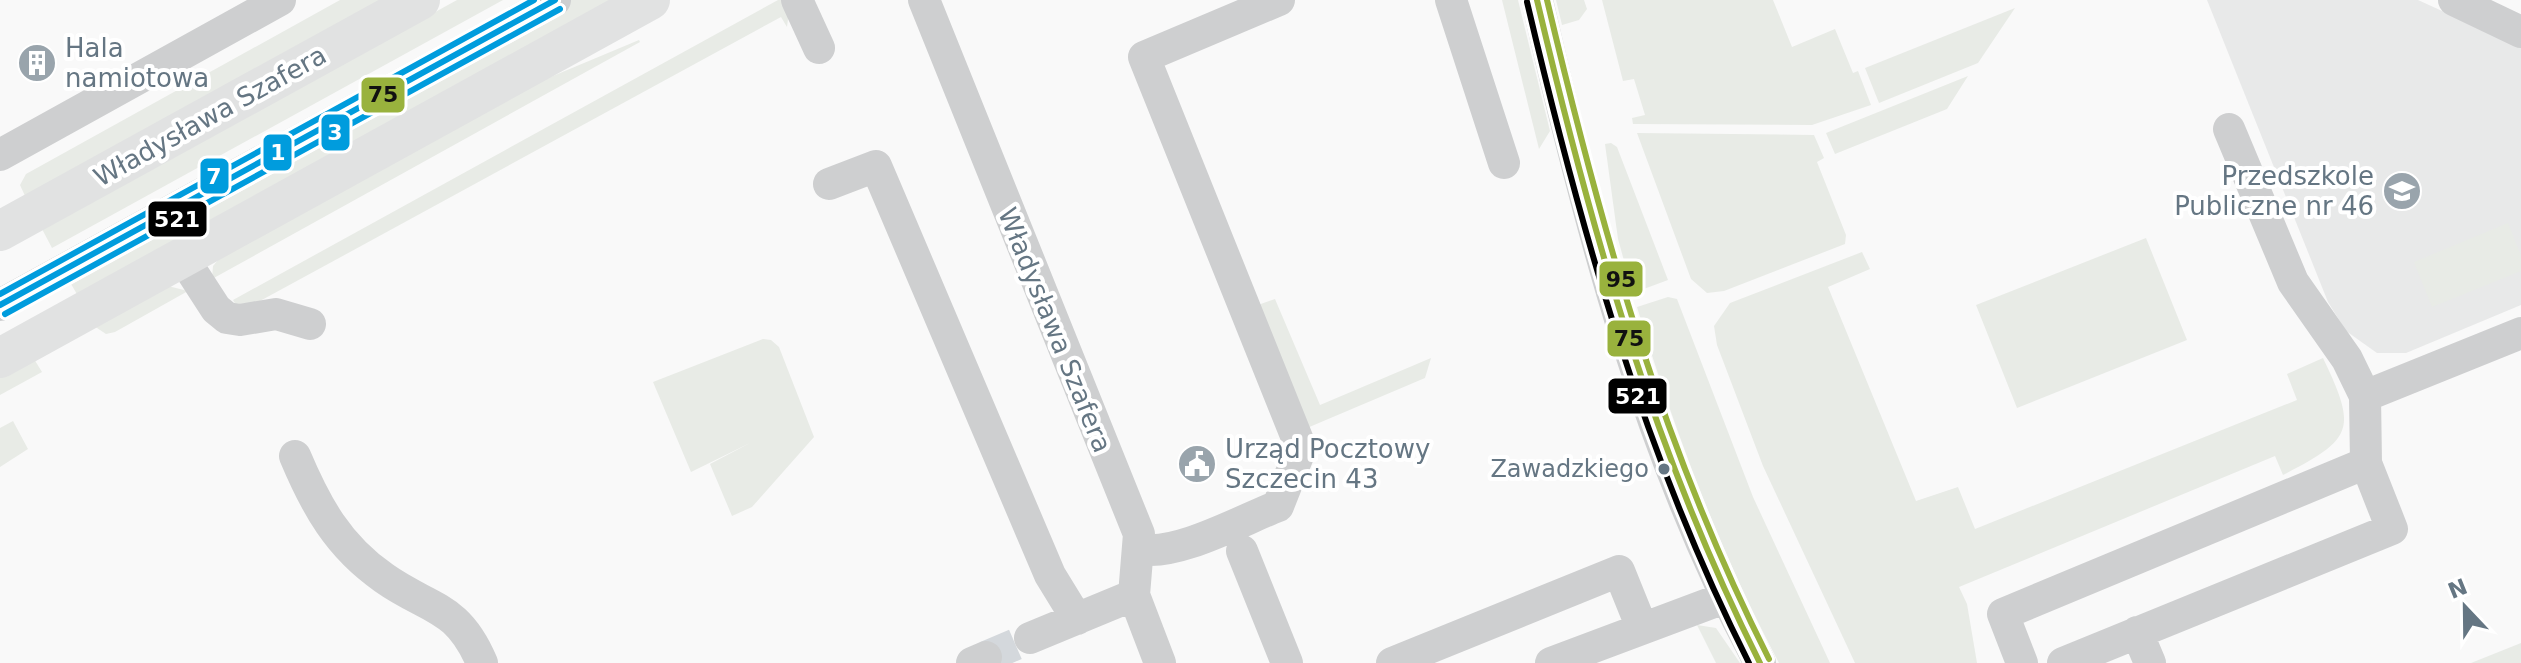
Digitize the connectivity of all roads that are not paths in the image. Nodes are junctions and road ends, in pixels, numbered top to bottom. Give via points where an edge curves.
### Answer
1 (280, 0) edge
2 (420, 0) edge
3 (516, 0) edge
4 (555, 0) edge
5 (650, 0) edge
6 (797, 0) edge
7 (924, 0) edge
8 (1279, 0) edge
9 (1451, 0) edge
10 (1537, 0) edge
11 (2454, 0) edge
12 (2521, 32) edge
13 (819, 48) dead end
14 (2229, 129) dead end
15 (0, 155) edge
16 (1504, 163) dead end
17 (829, 184) dead end
18 (0, 231) edge
19 (183, 258) junction
20 (0, 284) edge
21 (0, 305) edge
22 (310, 324) dead end
23 (2521, 333) edge
24 (0, 358) edge
25 (2365, 396) junction
26 (295, 456) dead end
27 (2366, 463) junction
28 (1140, 549) junction
29 (1242, 551) dead end
30 (1134, 595) junction
31 (1727, 597) junction
32 (1077, 619) junction
33 (1642, 628) junction
34 (2137, 632) junction
35 (1030, 638) tunnel mouth
36 (482, 663) edge
37 (1160, 663) edge
38 (1287, 663) edge
39 (1392, 663) edge
40 (1551, 663) edge
41 (1760, 663) edge
42 (2022, 663) edge
43 (2063, 663) edge
44 (2150, 663) edge

1 - 15 street
2 - 18 main road, Władysława Szafera
3 - 20 street
4 - 21 street
5 - 19 main road
6 - 13 street
7 - 28 street, Władysława Szafera via 1139,534
8 - 28 street via 1144,57 1301,448 1278,506 1174,548
9 - 16 street
10 - 31 street via 1637,368 1690,515
11 - 12 street
14 - 25 street via 2293,282 2347,359
17 - 32 street via 876,166 1050,575
19 - 22 street via 227,318 276,314
19 - 24 main road
23 - 25 street
25 - 27 street
26 - 36 street via 327,524 347,547 384,579 435,604 463,626
27 - 34 street via 2392,529
27 - 42 street via 2003,614
28 - 30 street, Władysława Szafera
29 - 38 street
30 - 32 street
30 - 37 street, Władysława Szafera
31 - 33 street
31 - 41 street
32 - 35 street
33 - 39 street via 1619,571
33 - 40 street
34 - 43 street
34 - 44 street

